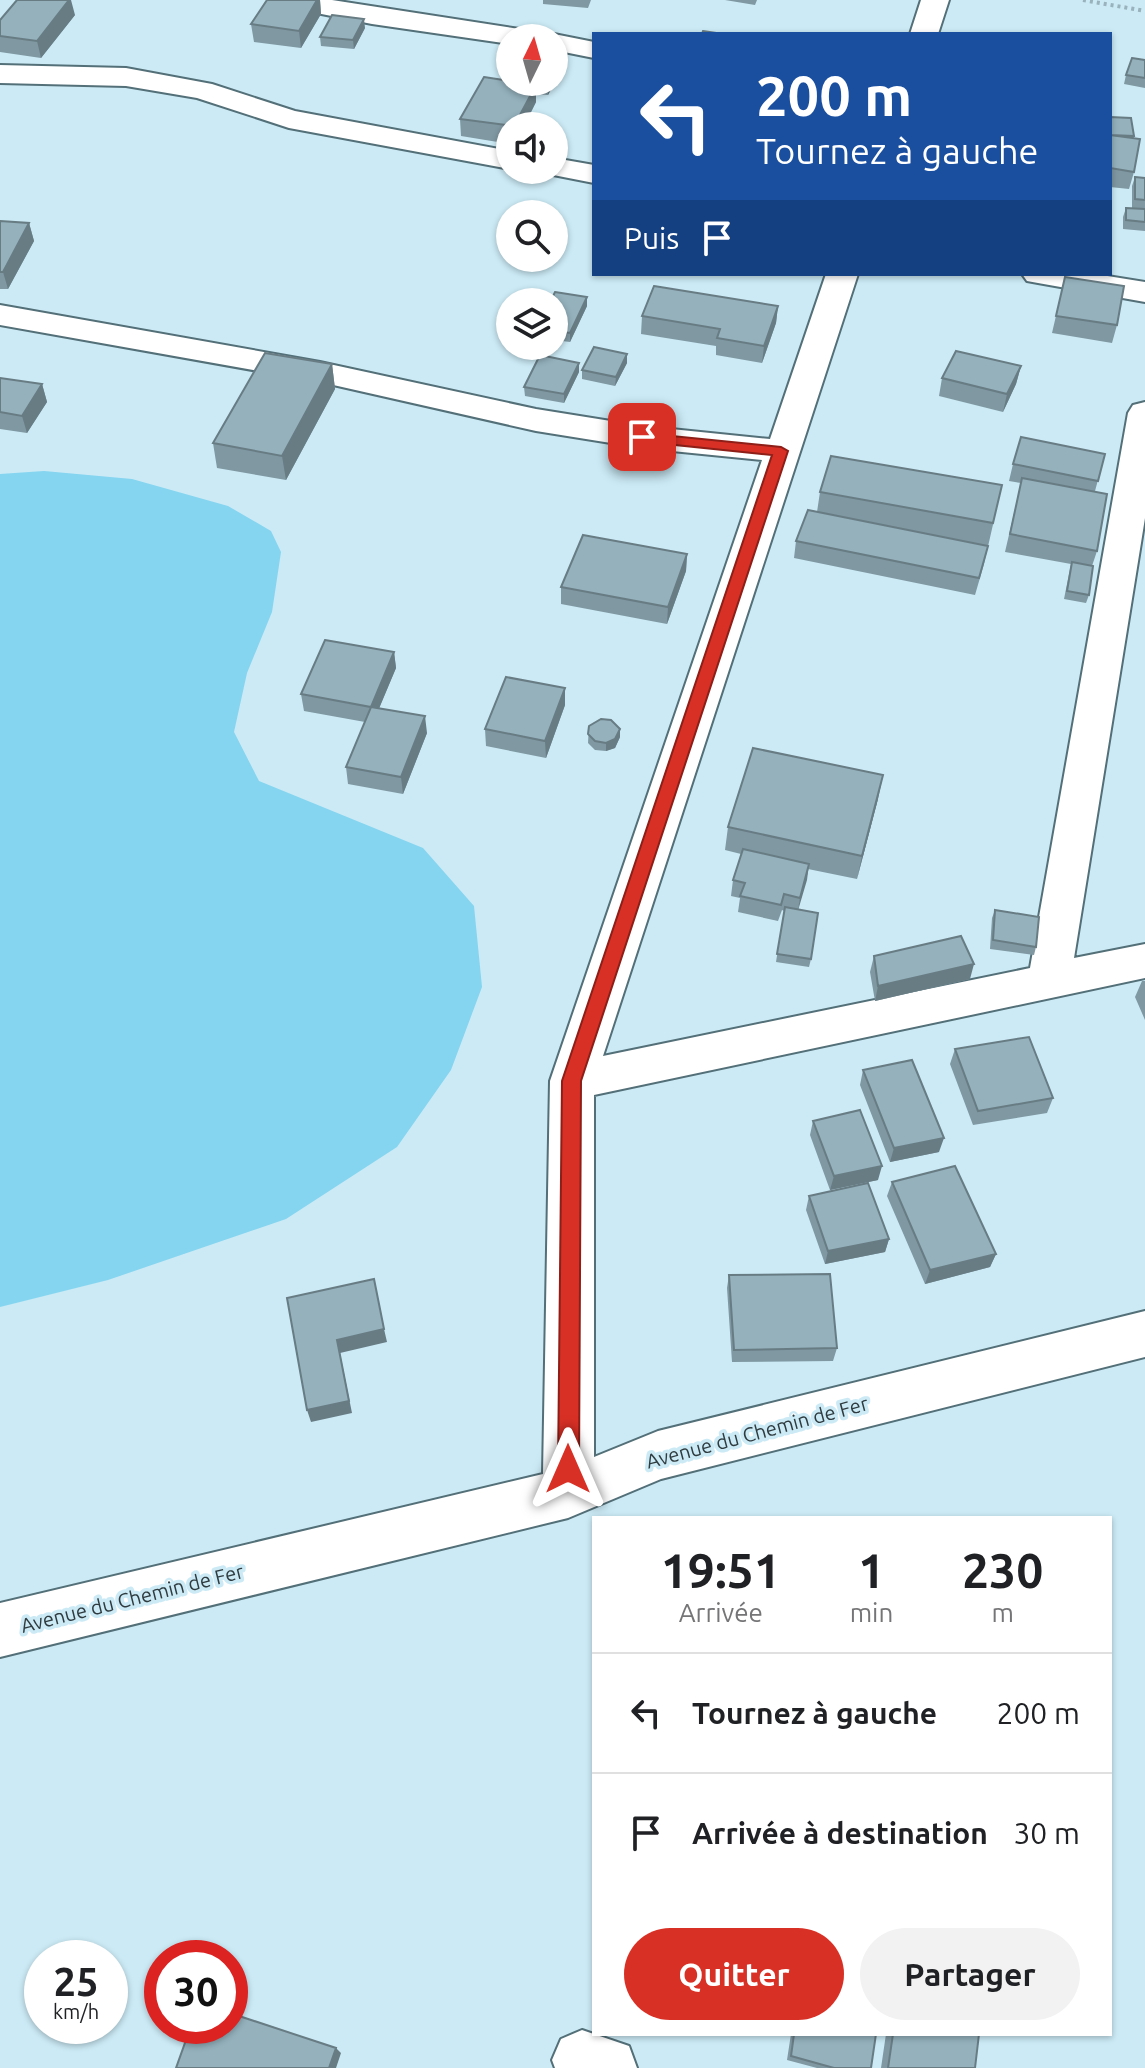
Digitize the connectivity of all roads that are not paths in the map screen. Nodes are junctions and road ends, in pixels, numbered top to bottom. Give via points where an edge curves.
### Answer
1 (291, 0) edge
2 (935, 0) edge
3 (925, 32) edge
4 (496, 34) edge
5 (568, 45) edge
6 (592, 50) edge
7 (0, 74) edge
8 (496, 157) edge
9 (568, 169) edge
10 (592, 174) edge
11 (841, 276) edge
12 (1050, 276) edge
13 (1145, 292) edge
14 (0, 315) edge
15 (1145, 413) edge
16 (781, 451) junction
17 (1145, 961) edge
18 (1049, 981) junction
19 (572, 1081) junction
20 (1145, 1334) edge
21 (568, 1493) junction
22 (0, 1630) edge

1 - 4 street
2 - 3 street
5 - 6 street
7 - 8 street via 126,77 202,90 289,119
9 - 10 street
11 - 16 street
12 - 13 street
14 - 16 street via 320,372 536,420
15 - 18 street
16 - 19 street
17 - 18 street
18 - 19 street
19 - 21 street
20 - 21 street, Avenue du Chemin de Fer via 658,1455
21 - 22 street, Avenue du Chemin de Fer

